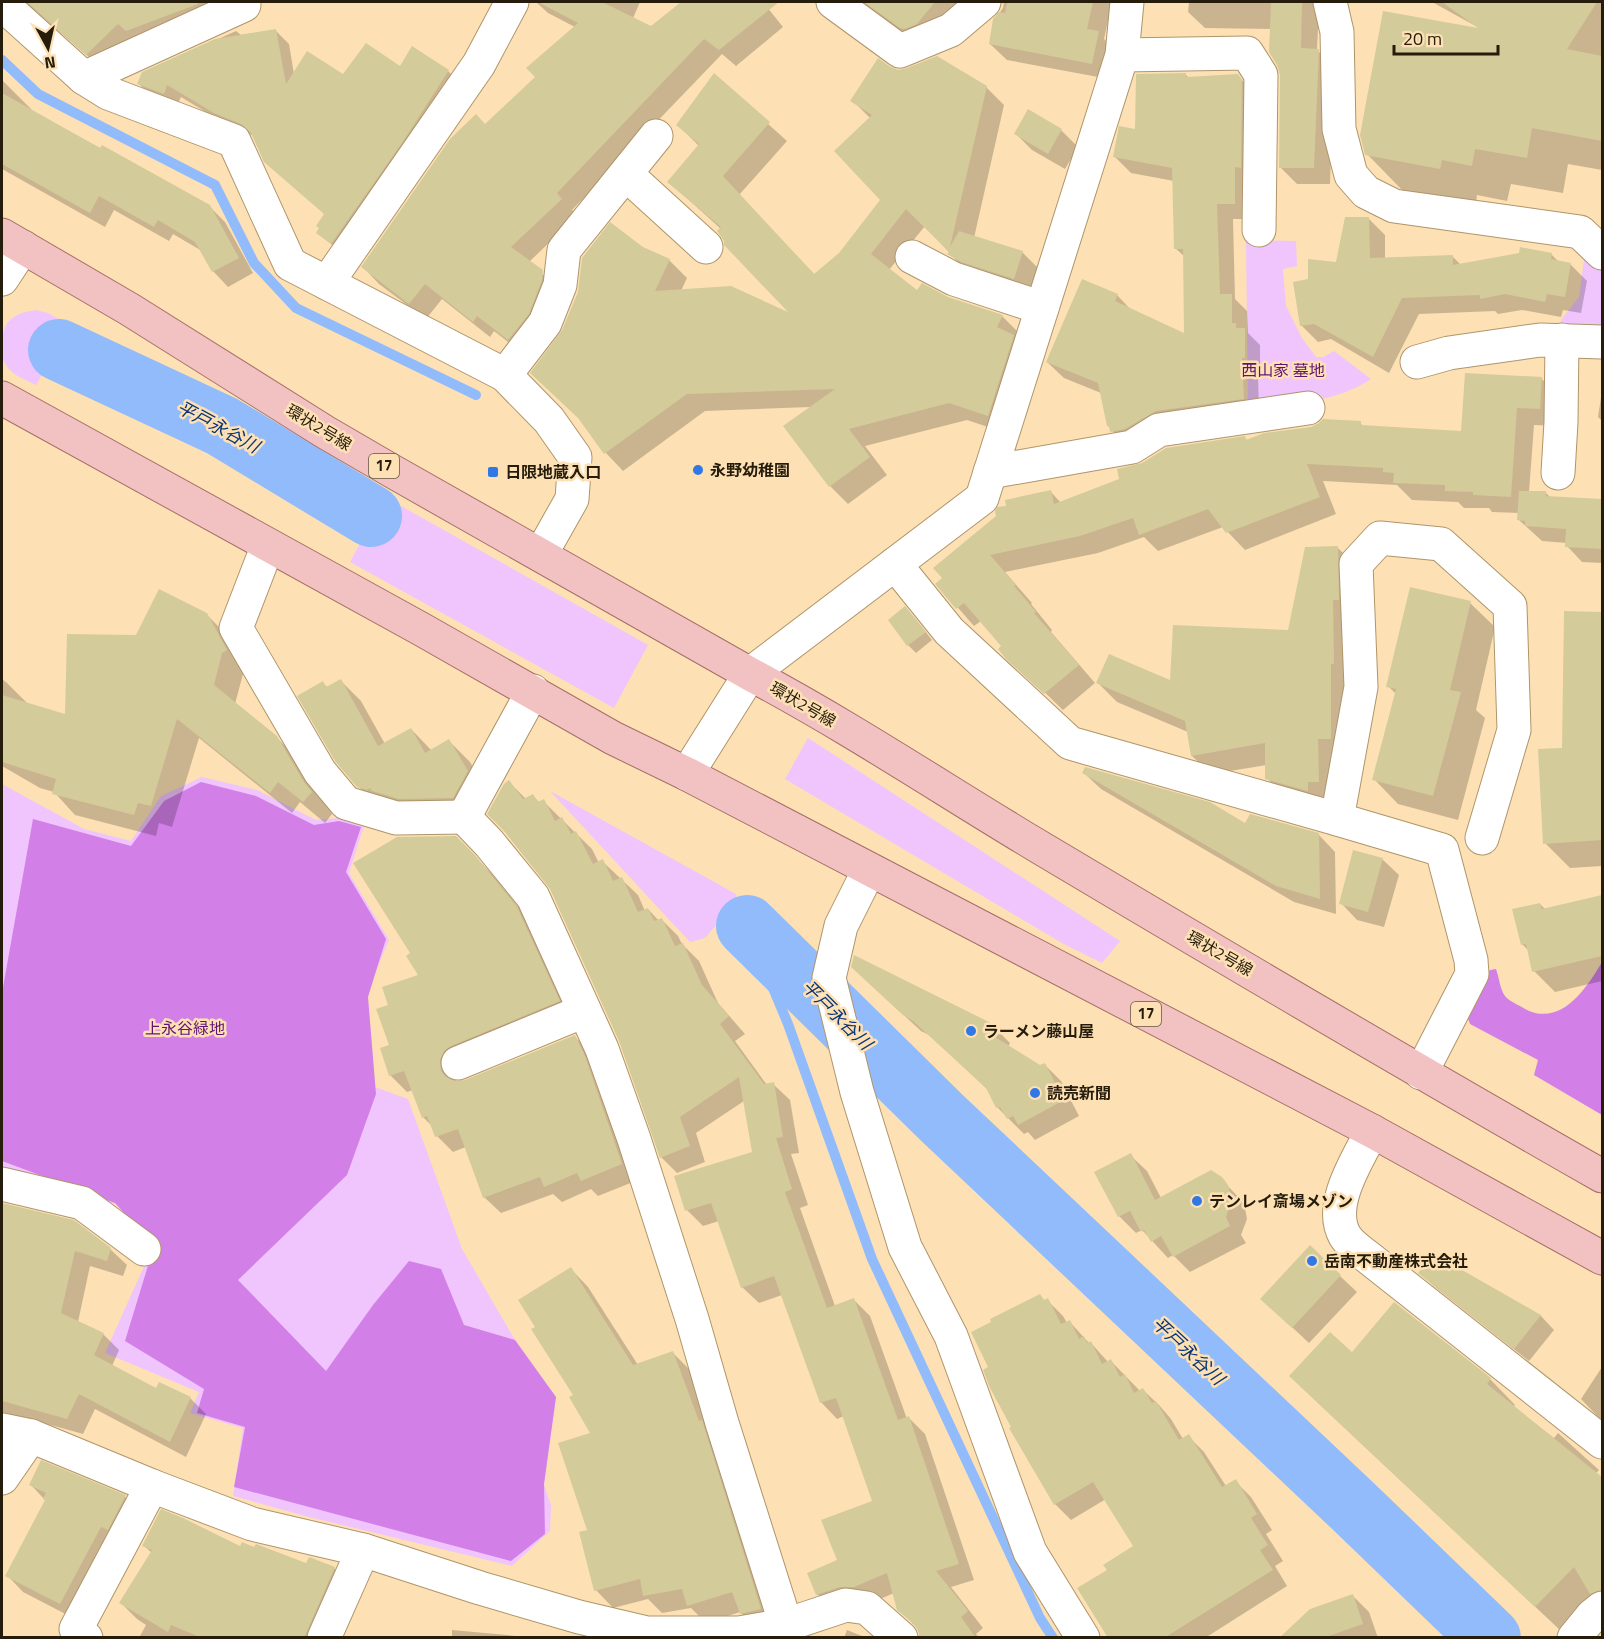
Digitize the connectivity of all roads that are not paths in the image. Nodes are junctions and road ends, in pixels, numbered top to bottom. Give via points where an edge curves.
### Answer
1 (512, 2) edge
2 (833, 2) edge
3 (984, 2) edge
4 (1127, 2) edge
5 (1330, 2) edge
6 (2, 4) edge
7 (244, 5) dead end
8 (1122, 55) junction
9 (84, 78) junction
10 (656, 136) dead end
11 (626, 174) junction
12 (1259, 230) dead end
13 (12, 241) edge
14 (1591, 242) edge
15 (706, 247) dead end
16 (912, 257) dead end
17 (2, 279) edge
18 (327, 283) junction
19 (1042, 308) junction
20 (1562, 340) junction
21 (1602, 342) edge
22 (1418, 362) dead end
23 (505, 375) junction
24 (2, 398) edge
25 (1308, 408) dead end
26 (990, 472) junction
27 (1557, 473) dead end
28 (268, 545) junction
29 (541, 554) junction
30 (895, 564) junction
31 (750, 674) junction
32 (533, 692) junction
33 (687, 774) junction
34 (464, 817) junction
35 (1337, 819) junction
36 (1482, 838) dead end
37 (869, 870) junction
38 (584, 1011) junction
39 (458, 1063) dead end
40 (1421, 1073) junction
41 (1372, 1131) junction
42 (1602, 1176) edge
43 (2, 1184) edge
44 (144, 1249) dead end
45 (1602, 1258) edge
46 (16, 1433) edge
47 (1602, 1442) edge
48 (2, 1478) edge
49 (152, 1486) junction
50 (363, 1550) junction
51 (1602, 1608) edge
52 (786, 1625) junction
53 (86, 1638) edge
54 (324, 1638) edge
55 (901, 1638) edge
56 (1083, 1638) edge
57 (1574, 1638) edge

1 - 18 street via 479,64
2 - 3 street via 900,51 951,30
4 - 8 street
5 - 14 street via 1337,32 1339,129 1351,175 1366,192 1394,206
6 - 9 street
7 - 9 street
8 - 12 street via 1247,53 1261,75
8 - 19 street
9 - 18 street via 108,93 234,141 290,264
10 - 11 street
11 - 15 street
11 - 23 street via 564,250 560,285 545,323
13 - 17 street
13 - 29 main road, 環状2号線 / 17 via 325,432
16 - 19 street via 954,279
18 - 23 street
19 - 26 street
20 - 21 street
20 - 22 street via 1449,353
20 - 27 street
23 - 29 street via 549,420 575,457 572,499
24 - 28 main road, 17
25 - 26 street via 1159,430 1132,447
26 - 30 street via 982,498
28 - 32 main road, 17
28 - 34 street via 236,628 320,772 346,803 396,818
29 - 31 main road, 環状2号線 / 17
30 - 31 street
30 - 35 street via 949,631 1070,743
31 - 33 street
31 - 40 main road, 環状2号線 / 17 via 812,707
32 - 33 main road, 17 via 613,738
32 - 34 street
33 - 37 main road, 17
34 - 38 street via 533,897
35 - 36 street via 1361,687 1356,564 1380,538 1441,544 1510,606 1514,730
35 - 40 street via 1442,850 1472,974
37 - 41 main road, 17
37 - 56 street via 841,926 830,978 857,1092 905,1247 951,1336 1030,1552
38 - 39 street
38 - 52 street via 634,1138
40 - 42 main road, 環状2号線 / 17
41 - 45 main road, 17
41 - 47 street via 1341,1198 1338,1221 1346,1238
43 - 44 street via 82,1203
46 - 48 street
46 - 49 street
49 - 50 street via 252,1524
49 - 53 street via 76,1629
50 - 52 street via 579,1617 648,1633 739,1633
50 - 54 street
51 - 57 street
52 - 55 street via 846,1605 867,1608

